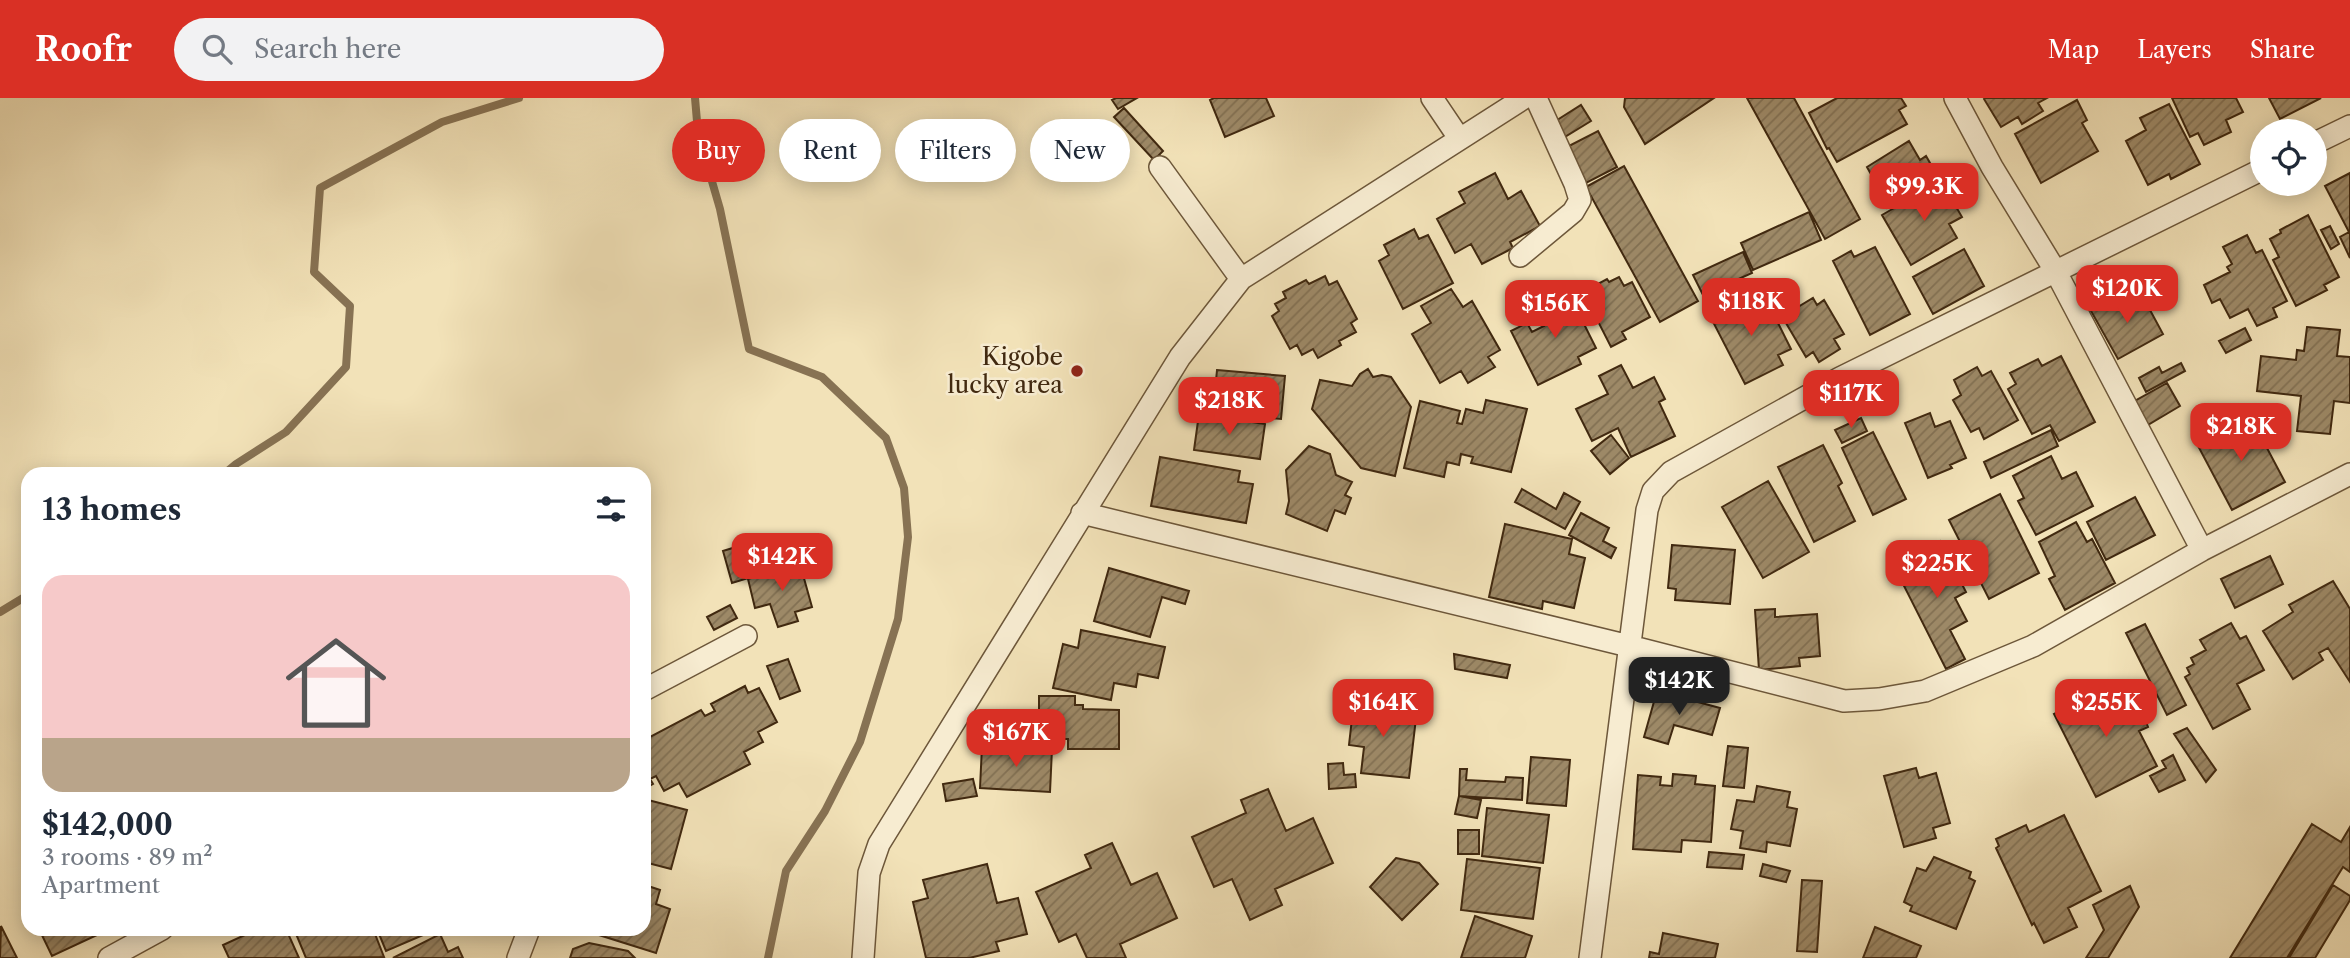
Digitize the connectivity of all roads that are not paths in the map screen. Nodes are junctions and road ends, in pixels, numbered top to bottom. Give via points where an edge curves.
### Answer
1 (1432, 98) edge
2 (1524, 98) edge
3 (1536, 98) edge
4 (1955, 98) edge
5 (2350, 126) edge
6 (2327, 137) edge
7 (1459, 138) junction
8 (1160, 167) dead end
9 (2250, 175) edge
10 (1520, 256) dead end
11 (2056, 272) junction
12 (1241, 279) junction
13 (2350, 474) edge
14 (1082, 513) junction
15 (2202, 551) junction
16 (746, 636) dead end
17 (1629, 646) junction
18 (651, 686) edge
19 (149, 936) edge
20 (526, 936) edge
21 (109, 958) edge
22 (518, 958) edge
23 (863, 958) edge
24 (1590, 958) edge

1 - 7 street
2 - 7 street
3 - 10 street via 1580,200 1573,212
4 - 11 street
5 - 6 street
7 - 12 street
8 - 12 street
9 - 11 street
11 - 15 street
11 - 17 street via 1840,378 1671,472 1653,491 1647,510
12 - 14 street via 1180,357
13 - 15 street
14 - 17 street
14 - 23 street via 879,844 869,873
15 - 17 street via 2033,646 1925,691 1879,699 1843,701
16 - 18 street
17 - 24 street
19 - 21 street
20 - 22 street

